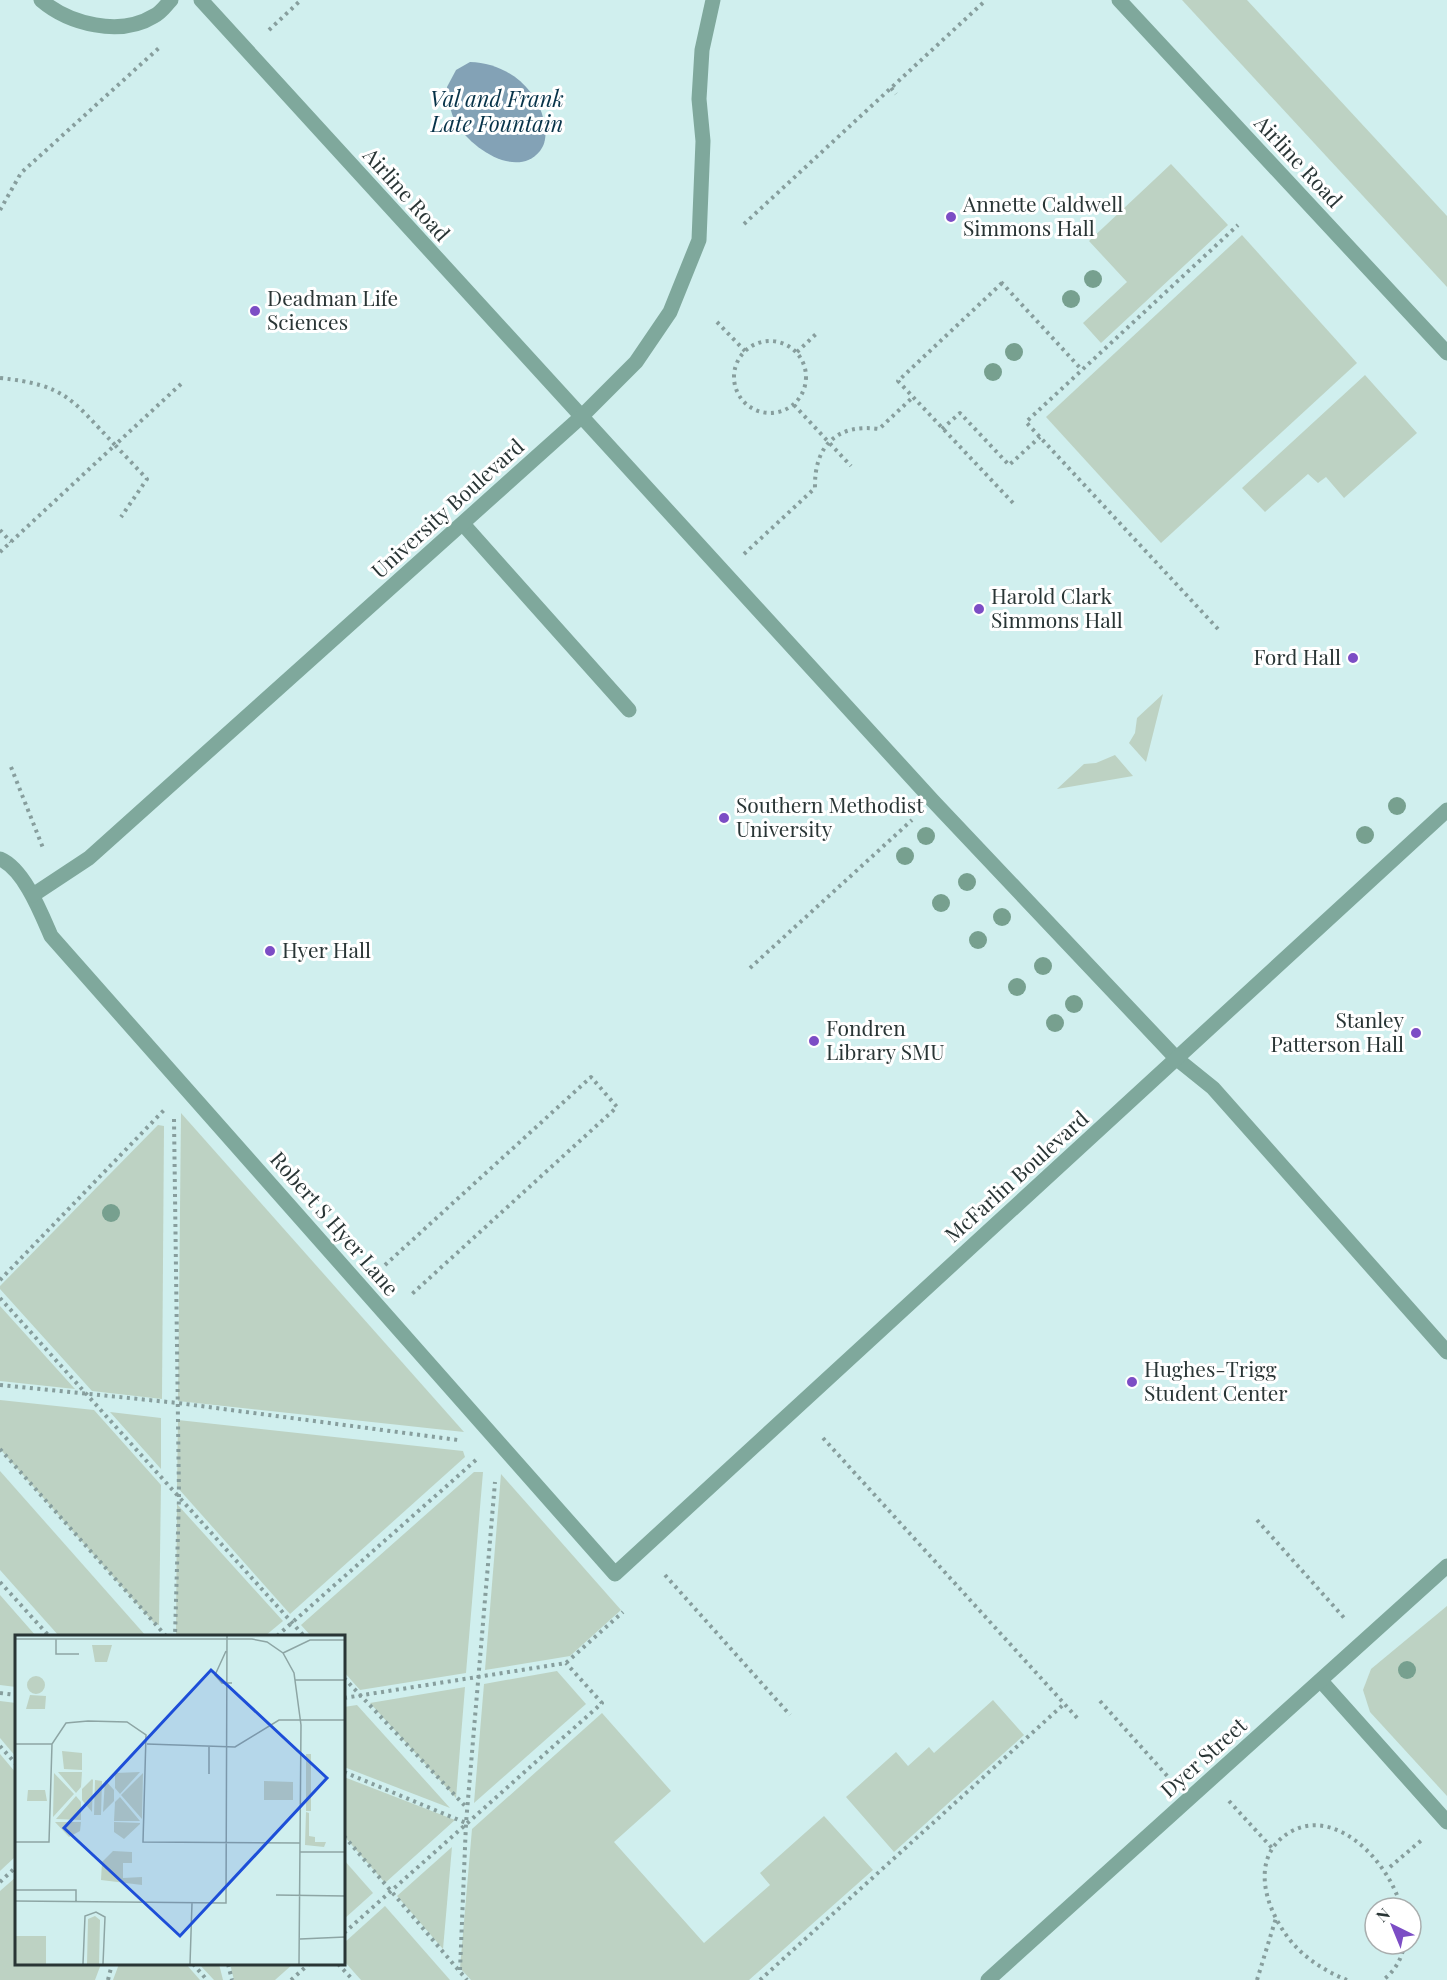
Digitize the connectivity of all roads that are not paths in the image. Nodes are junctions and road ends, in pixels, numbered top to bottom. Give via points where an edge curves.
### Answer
1 (41, 0) edge
2 (171, 0) edge
3 (201, 0) edge
4 (713, 0) edge
5 (1119, 0) edge
6 (1447, 354) edge
7 (581, 417) junction
8 (463, 524) junction
9 (629, 710) dead end
10 (1447, 810) edge
11 (0, 859) edge
12 (33, 895) junction
13 (1177, 1059) junction
14 (1447, 1352) edge
15 (1447, 1566) edge
16 (615, 1574) joint
17 (1321, 1681) junction
18 (1446, 1821) edge
19 (988, 1980) edge

1 - 2 street via 55,12 87,24 122,26 154,16
3 - 7 street, Airline Road
4 - 7 street, University Boulevard via 702,50 699,99 704,141 699,240 670,312 636,363
5 - 6 street, Airline Road
7 - 8 street, University Boulevard
7 - 13 street, Airline Road via 933,801
8 - 9 street
8 - 12 street, University Boulevard via 89,858
10 - 13 street, McFarlin Boulevard
11 - 12 street via 7,862
12 - 16 street, Robert S Hyer Lane via 51,936
13 - 14 street, Airline Road via 1213,1088
13 - 16 street, McFarlin Boulevard
15 - 17 street, Dyer Street
17 - 18 street
17 - 19 street, Dyer Street

